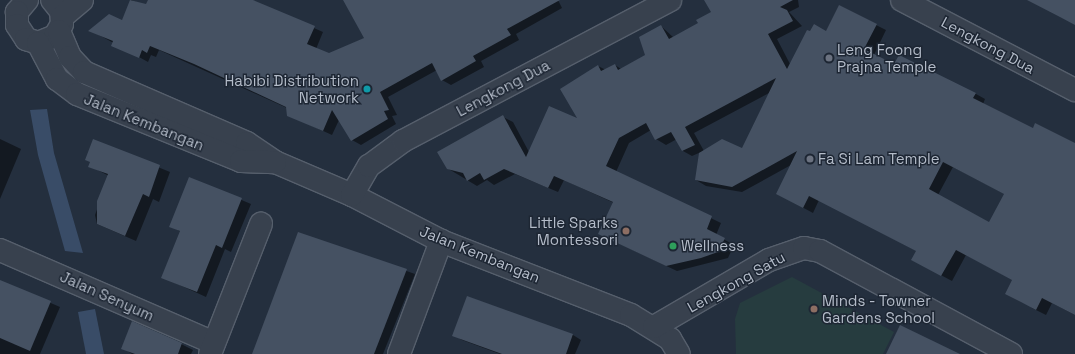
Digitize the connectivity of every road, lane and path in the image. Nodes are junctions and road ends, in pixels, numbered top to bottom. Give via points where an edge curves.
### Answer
1 (19, 0) edge
2 (82, 0) edge
3 (670, 0) edge
4 (902, 0) edge
5 (0, 14) edge
6 (58, 16) edge
7 (20, 32) junction
8 (38, 43) junction
9 (1075, 90) edge
10 (275, 162) junction
11 (352, 195) junction
12 (261, 224) dead end
13 (442, 241) junction
14 (0, 250) edge
15 (654, 327) junction
16 (212, 349) edge
17 (399, 354) edge
18 (679, 354) edge
19 (1011, 354) edge

1 - 7 street via 17,12
2 - 6 street
3 - 11 street, Lengkong Dua via 403,141 369,166
4 - 9 street, Lengkong Dua
5 - 7 street
6 - 8 street via 50,40
6 - 10 street, Jalan Kembangan via 70,57 84,72 247,143
7 - 8 street
8 - 10 street, Jalan Kembangan via 57,78 77,94 241,161
10 - 11 street, Jalan Kembangan
11 - 13 street, Jalan Kembangan
12 - 16 street, Jalan Senyum
13 - 15 street, Jalan Kembangan via 604,303
13 - 17 street
14 - 16 street, Jalan Senyum
15 - 18 street, Jalan Kembangan via 670,339
15 - 19 street, Lengkong Satu via 769,260 804,248 820,251

